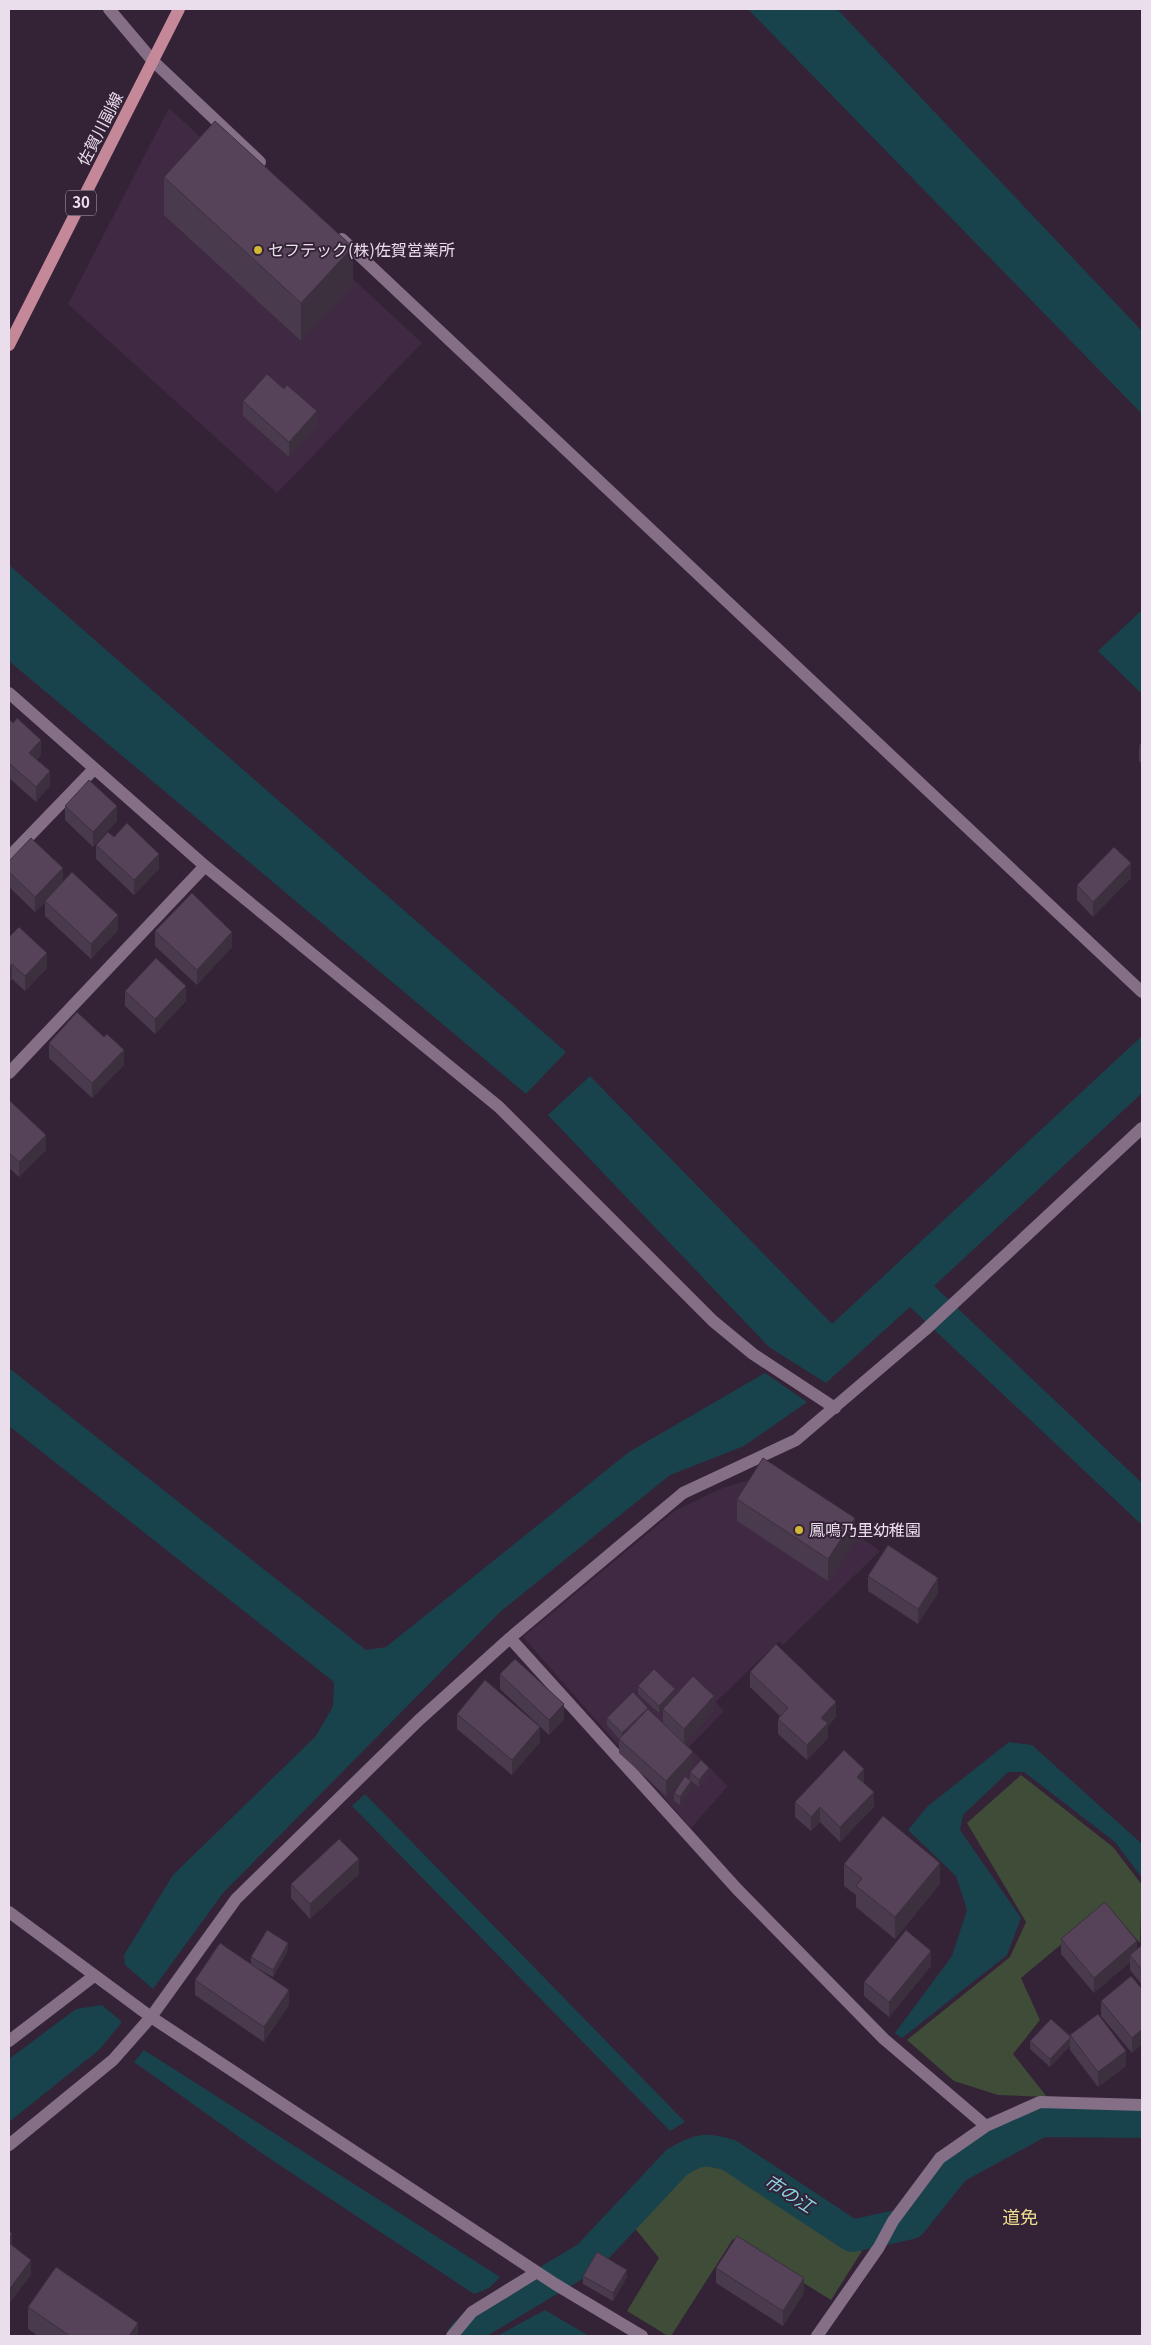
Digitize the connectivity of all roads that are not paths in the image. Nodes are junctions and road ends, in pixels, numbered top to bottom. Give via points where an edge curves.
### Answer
1 (109, 9) edge
2 (179, 9) edge
3 (153, 61) junction
4 (269, 171) edge
5 (334, 232) edge
6 (9, 345) edge
7 (9, 693) edge
8 (93, 770) junction
9 (9, 857) edge
10 (205, 866) junction
11 (1142, 992) edge
12 (9, 1073) edge
13 (1142, 1128) edge
14 (835, 1408) junction
15 (510, 1638) junction
16 (9, 1912) edge
17 (94, 1976) junction
18 (151, 2017) junction
19 (9, 2041) edge
20 (1142, 2105) edge
21 (986, 2126) junction
22 (9, 2145) edge
23 (537, 2272) junction
24 (452, 2336) edge
25 (642, 2336) edge
26 (817, 2336) edge

1 - 3 street
2 - 3 main road, 佐賀川副線 / 30
3 - 4 street
3 - 6 main road, 佐賀川副線 / 30
5 - 11 street
7 - 8 street
8 - 9 street
8 - 10 street
10 - 12 street
10 - 14 street via 499,1107 713,1321 753,1354
13 - 14 street
14 - 15 street via 796,1440 683,1493
15 - 18 street via 419,1720 236,1899
15 - 21 street via 737,1889 884,2039
16 - 17 street
17 - 18 street
17 - 19 street
18 - 22 street via 113,2060
18 - 23 street
20 - 21 street via 1040,2102
21 - 26 street via 940,2158
23 - 24 street via 472,2312
23 - 25 street

